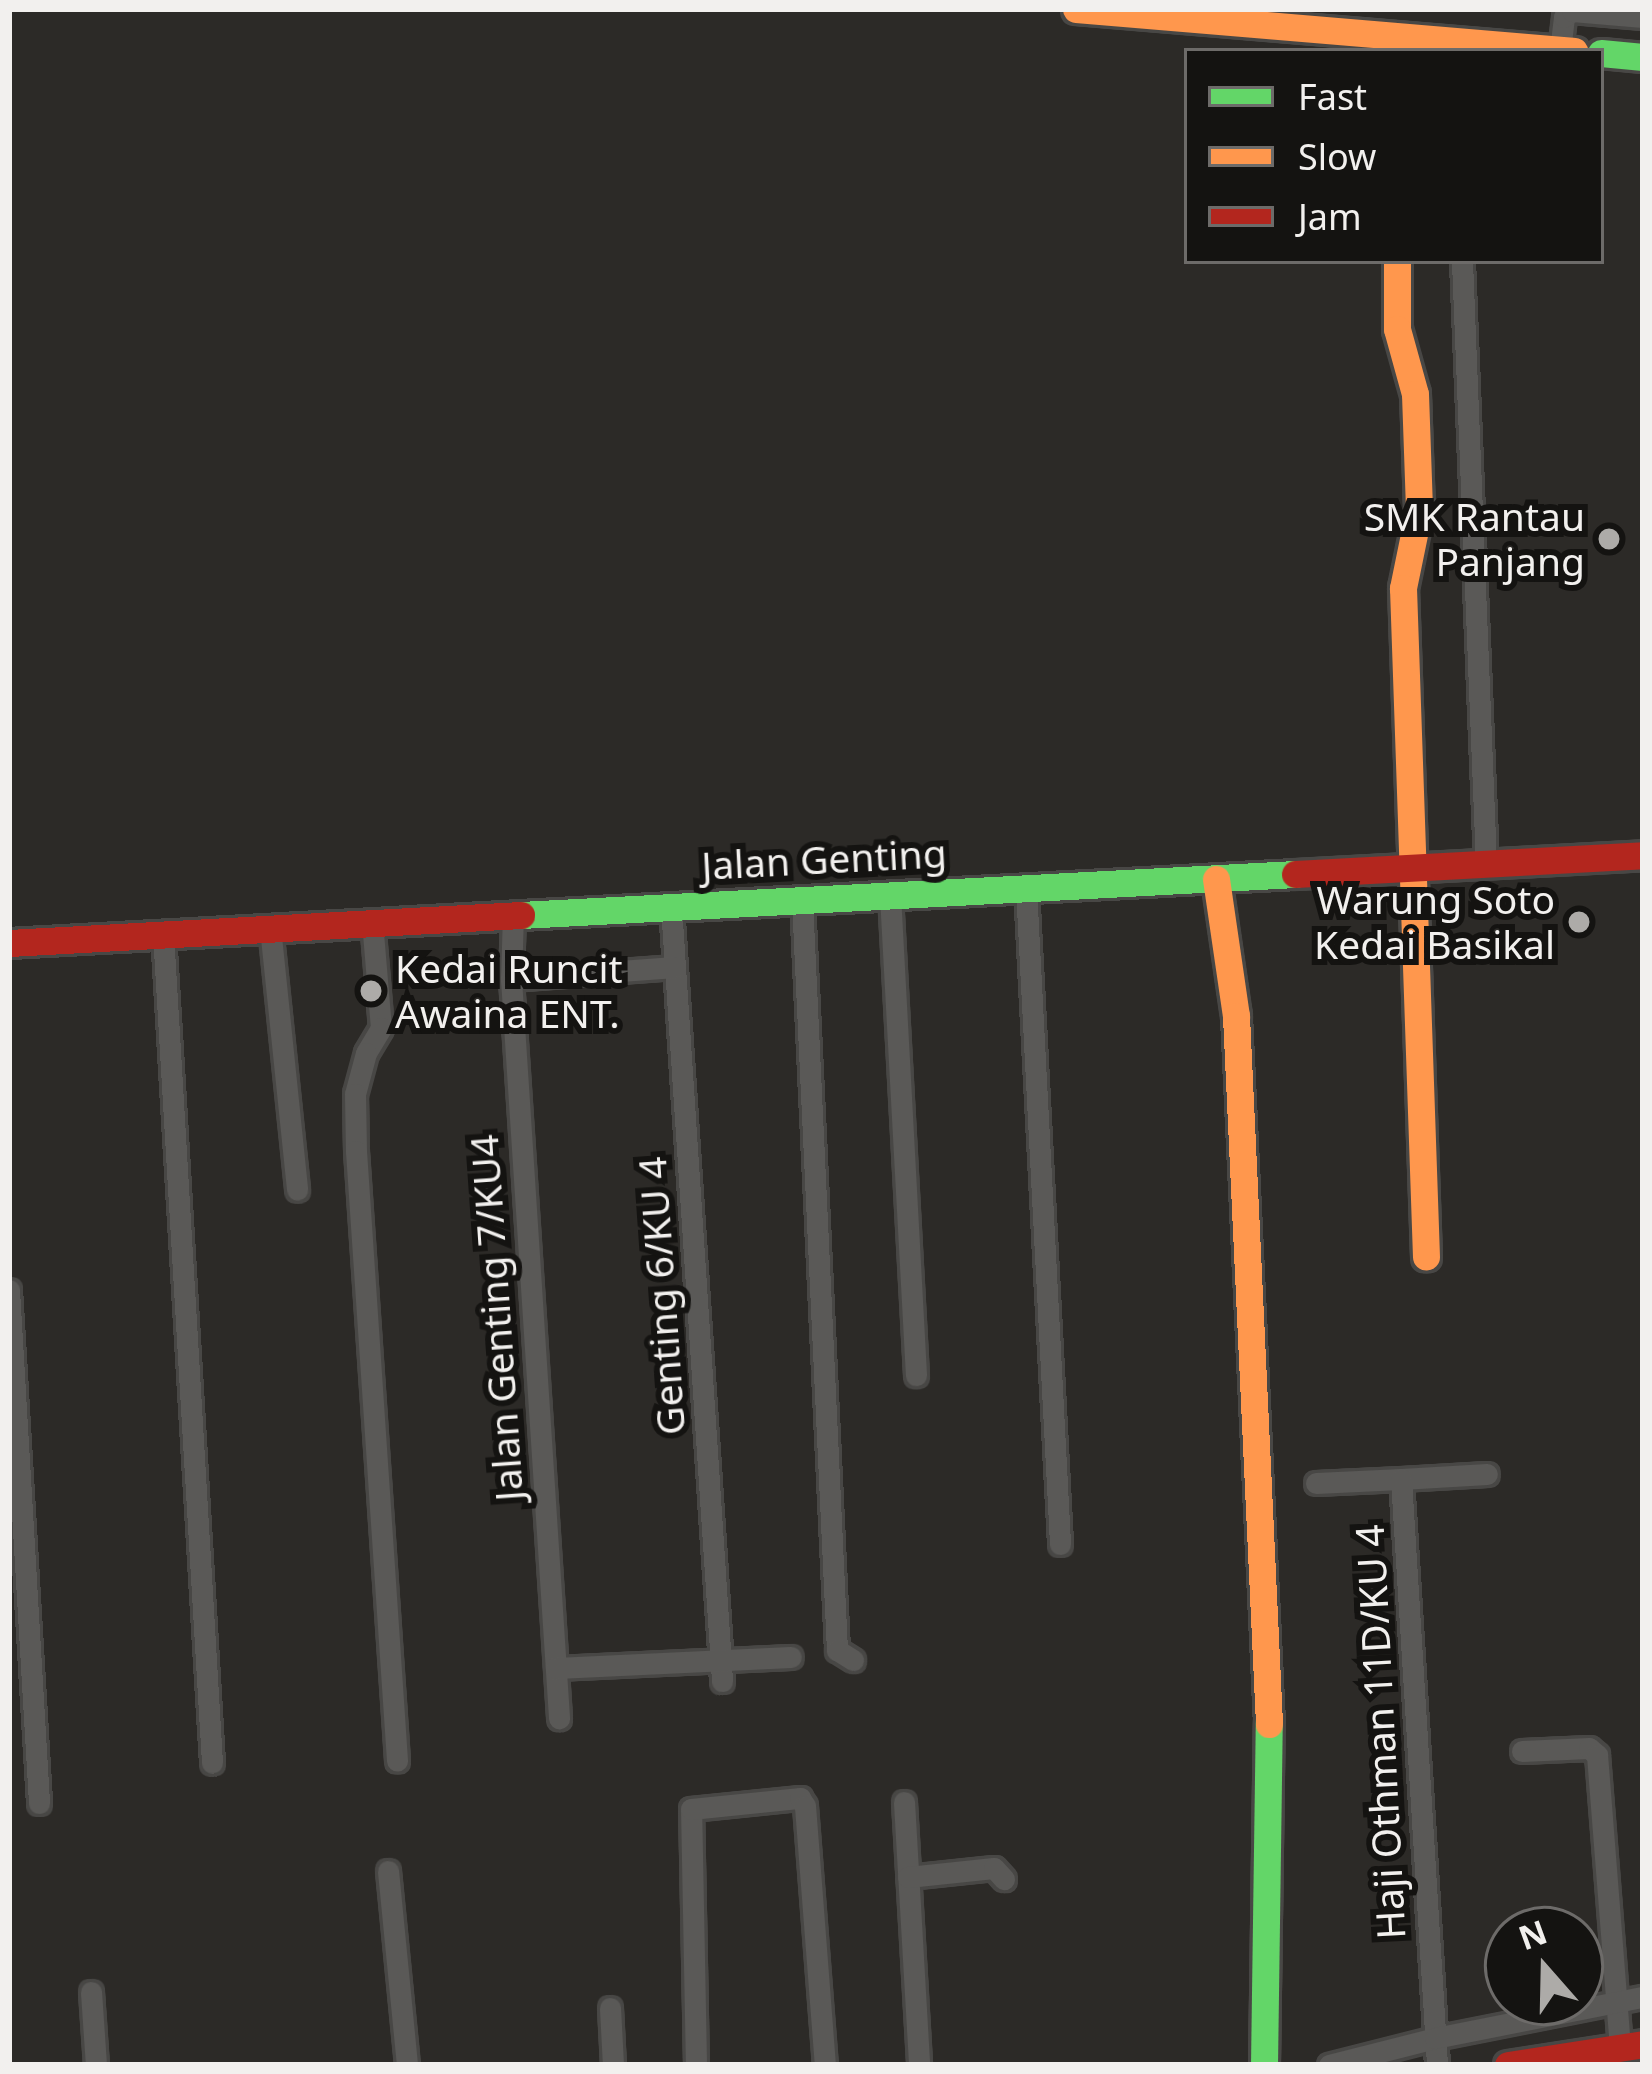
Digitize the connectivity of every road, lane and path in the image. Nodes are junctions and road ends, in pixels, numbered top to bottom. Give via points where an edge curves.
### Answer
1 (1076, 9) edge
2 (1643, 17) edge
3 (1399, 44) edge
4 (1453, 46) edge
5 (1506, 48) edge
6 (1560, 48) edge
7 (1604, 53) edge
8 (1643, 57) edge
9 (1397, 264) edge
10 (1462, 264) edge
11 (1643, 855) edge
12 (1486, 864) junction
13 (1411, 868) junction
14 (1216, 879) junction
15 (1026, 888) junction
16 (890, 895) junction
17 (802, 900) junction
18 (671, 906) junction
19 (513, 913) junction
20 (372, 921) junction
21 (270, 927) junction
22 (164, 933) junction
23 (9, 943) edge
24 (675, 967) junction
25 (511, 979) junction
26 (297, 1190) dead end
27 (1426, 1257) dead end
28 (9, 1291) edge
29 (916, 1375) dead end
30 (1487, 1474) dead end
31 (1401, 1479) junction
32 (1316, 1483) dead end
33 (1060, 1544) dead end
34 (791, 1657) dead end
35 (853, 1660) dead end
36 (556, 1668) junction
37 (721, 1670) junction
38 (559, 1718) dead end
39 (1522, 1751) dead end
40 (397, 1762) dead end
41 (212, 1763) dead end
42 (904, 1802) dead end
43 (39, 1803) dead end
44 (388, 1871) dead end
45 (908, 1877) junction
46 (1004, 1879) dead end
47 (91, 1992) dead end
48 (1643, 1997) edge
49 (1614, 2002) junction
50 (610, 2008) dead end
51 (1435, 2038) junction
52 (1632, 2046) edge
53 (96, 2065) edge
54 (407, 2065) edge
55 (613, 2065) edge
56 (696, 2065) edge
57 (825, 2065) edge
58 (920, 2065) edge
59 (1264, 2065) edge
60 (1329, 2065) edge
61 (1437, 2065) edge
62 (1508, 2065) edge

1 - 3 street
2 - 6 street via 1572,11
3 - 4 street
4 - 5 street
7 - 8 street
9 - 13 street via 1397,329 1415,394 1419,510 1403,588
10 - 12 street
11 - 12 street, Jalan Genting
12 - 13 street, Jalan Genting
13 - 14 street, Jalan Genting
13 - 27 street
14 - 15 street, Jalan Genting
14 - 59 street via 1236,1016 1269,1705
15 - 16 street, Jalan Genting
15 - 33 street
16 - 17 street, Jalan Genting
16 - 29 street
17 - 18 street, Jalan Genting
17 - 35 street via 837,1650
18 - 19 street, Jalan Genting
18 - 24 street, Genting 6/KU 4
19 - 20 street, Jalan Genting
19 - 25 street, Jalan Genting 7/KU4
20 - 21 street, Jalan Genting
20 - 40 street via 381,1028 355,1094 356,1151
21 - 22 street, Jalan Genting
21 - 26 street
22 - 23 street, Jalan Genting
22 - 41 street
24 - 25 street
24 - 37 street, Genting 6/KU 4
25 - 36 street, Jalan Genting 7/KU4
28 - 43 street
30 - 31 street
31 - 32 street, Haji Othman 11D/KU 4
31 - 51 street, Haji Othman 11D/KU 4
34 - 37 street
36 - 37 street
36 - 38 street, Jalan Genting 7/KU4
39 - 49 street via 1589,1748 1597,1755
42 - 45 street
44 - 54 street
45 - 46 street via 994,1868
45 - 58 street
47 - 53 street
48 - 49 street
49 - 51 street
49 - 52 street
50 - 55 street
51 - 60 street
51 - 61 street, Haji Othman 11D/KU 4
52 - 62 street
56 - 57 street via 691,1809 800,1798

